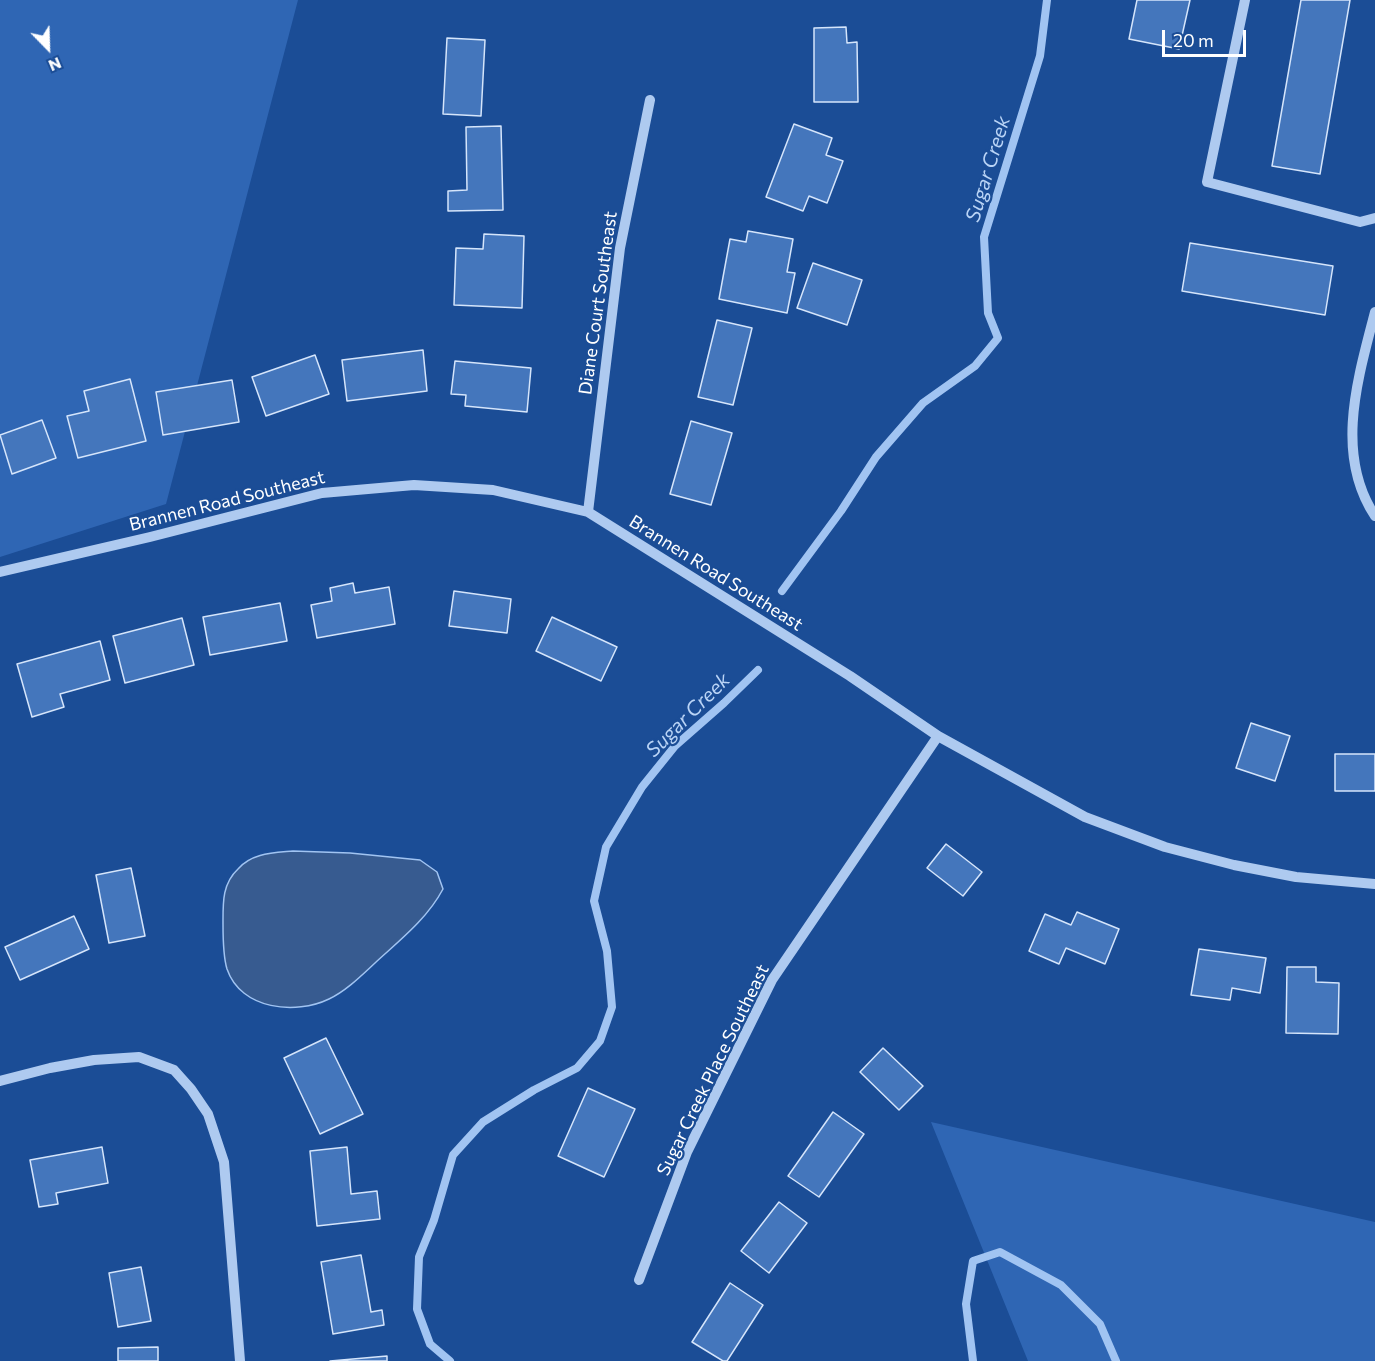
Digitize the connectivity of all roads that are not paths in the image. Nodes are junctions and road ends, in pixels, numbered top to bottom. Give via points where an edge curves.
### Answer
1 (1245, 0) edge
2 (650, 100) dead end
3 (1375, 218) edge
4 (1375, 312) edge
5 (588, 512) junction
6 (1375, 516) edge
7 (0, 572) edge
8 (938, 736) junction
9 (1375, 884) edge
10 (0, 1081) edge
11 (639, 1280) dead end
12 (240, 1361) edge

1 - 3 street via 1207,182 1360,222
2 - 5 street, Diane Court Southeast via 620,248
4 - 6 street via 1357,385 1352,428 1356,475
5 - 7 street, Brannen Road Southeast via 493,490 414,485 322,493
5 - 8 street, Brannen Road Southeast via 850,676
8 - 9 street, Brannen Road Southeast via 1085,817 1165,847 1296,877
8 - 11 street, Sugar Creek Place Southeast via 772,980 687,1152
10 - 12 street via 94,1060 139,1057 174,1070 191,1089 208,1114 224,1162

